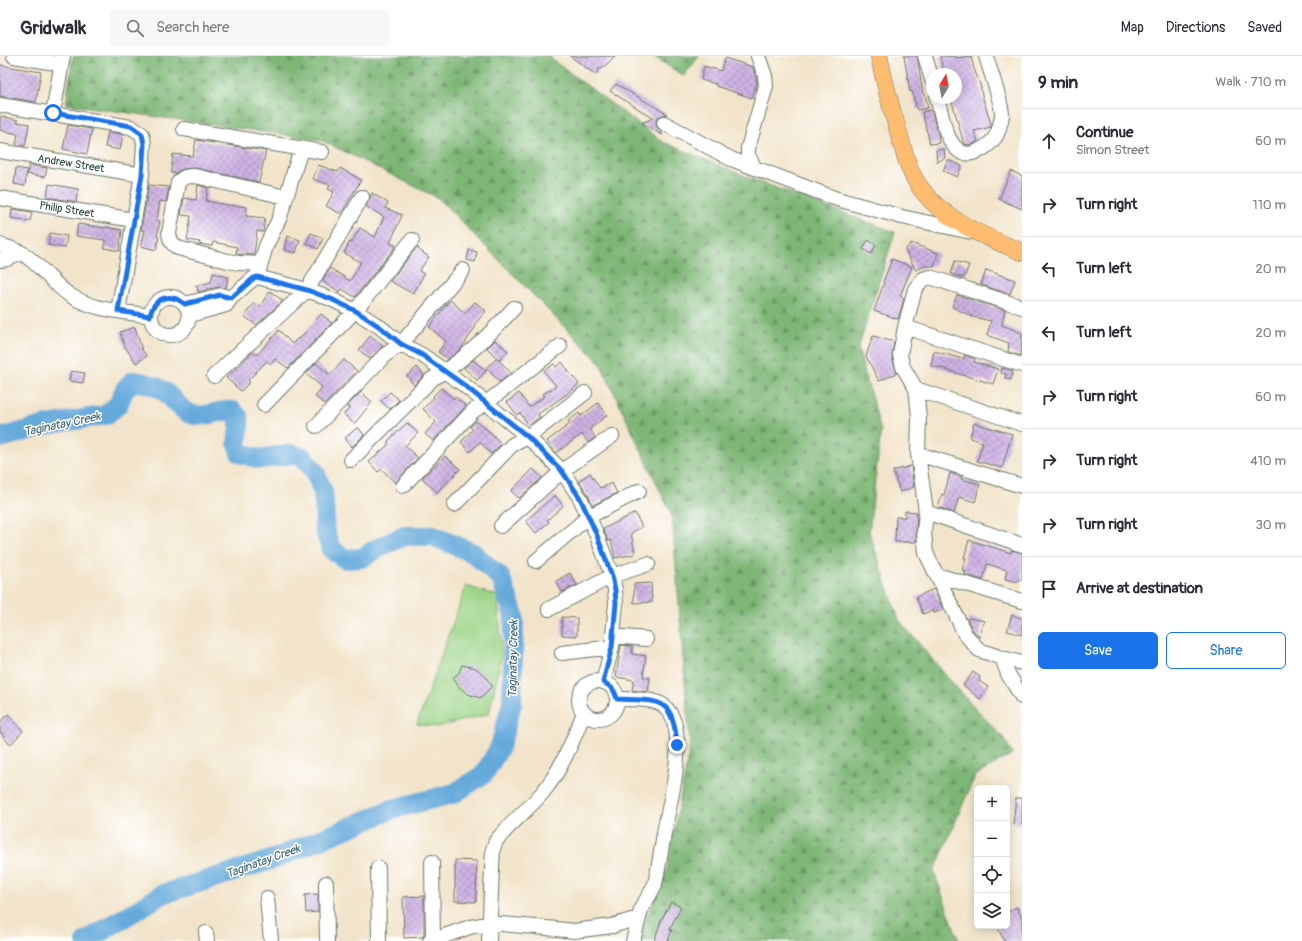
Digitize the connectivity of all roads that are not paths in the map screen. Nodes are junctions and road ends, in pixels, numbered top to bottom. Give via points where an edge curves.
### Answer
1 (14, 56) edge
2 (758, 56) edge
3 (879, 56) edge
4 (925, 56) edge
5 (986, 56) edge
6 (62, 60) edge
7 (928, 68) edge
8 (939, 104) edge
9 (0, 105) edge
10 (53, 113) junction
11 (664, 123) dead end
12 (184, 129) dead end
13 (302, 149) junction
14 (0, 151) edge
15 (322, 152) dead end
16 (754, 167) junction
17 (142, 175) junction
18 (286, 197) junction
19 (362, 197) dead end
20 (0, 198) edge
21 (134, 220) junction
22 (976, 232) junction
23 (412, 240) dead end
24 (0, 245) edge
25 (20, 252) junction
26 (1022, 252) edge
27 (0, 260) edge
28 (463, 270) dead end
29 (259, 271) junction
30 (307, 290) junction
31 (1022, 306) edge
32 (514, 308) dead end
33 (187, 309) junction
34 (118, 311) junction
35 (356, 311) junction
36 (150, 316) junction
37 (905, 327) junction
38 (401, 344) junction
39 (560, 346) dead end
40 (1022, 365) edge
41 (446, 372) junction
42 (214, 376) dead end
43 (916, 389) junction
44 (585, 393) dead end
45 (486, 403) junction
46 (264, 405) dead end
47 (1022, 424) edge
48 (316, 426) dead end
49 (612, 436) dead end
50 (528, 437) junction
51 (918, 454) junction
52 (351, 460) dead end
53 (562, 471) junction
54 (403, 486) dead end
55 (1022, 486) edge
56 (639, 492) dead end
57 (454, 505) dead end
58 (926, 512) junction
59 (588, 517) junction
60 (501, 526) dead end
61 (1022, 545) edge
62 (536, 561) dead end
63 (648, 564) dead end
64 (937, 575) junction
65 (612, 576) junction
66 (1022, 601) edge
67 (549, 609) dead end
68 (646, 639) dead end
69 (612, 642) junction
70 (562, 653) dead end
71 (1002, 658) junction
72 (1022, 663) edge
73 (603, 682) junction
74 (1022, 697) edge
75 (617, 699) junction
76 (584, 713) junction
77 (432, 862) dead end
78 (378, 868) dead end
79 (326, 883) dead end
80 (267, 898) dead end
81 (638, 918) junction
82 (490, 923) junction
83 (271, 941) edge
84 (327, 941) edge
85 (379, 941) edge
86 (432, 941) edge
87 (490, 941) edge
88 (633, 941) edge

1 - 6 street
2 - 16 street via 766,86 748,148 748,155
3 - 22 main road via 888,97 910,168 921,189 949,216
4 - 7 street
5 - 8 street via 1002,114 996,136 986,147 968,153 958,150 946,128
6 - 10 street
9 - 10 street
10 - 17 street via 131,126 142,134
11 - 16 street via 730,159
12 - 13 street
13 - 15 street
13 - 18 street
14 - 17 street, Andrew Street
16 - 22 street via 837,199 902,217
17 - 21 street
18 - 29 street
18 - 29 street via 195,176 182,178 178,183 169,234 172,244 178,248 239,263
19 - 30 street
20 - 21 street, Philip Street
21 - 34 street
22 - 26 main road
23 - 35 street
24 - 25 street
25 - 27 street
25 - 34 street via 71,296 99,308
28 - 38 street
29 - 30 street
29 - 33 street via 226,305
30 - 35 street
30 - 42 street
31 - 37 street via 930,277 924,279 915,289
32 - 41 street via 484,340
33 - 36 street via 180,299 166,297 155,303
33 - 36 street via 189,322 182,332 170,336 154,328
34 - 36 street
35 - 38 street
35 - 46 street
37 - 40 street
37 - 43 street via 900,355 903,367
38 - 41 street
38 - 48 street via 385,355
39 - 45 street
41 - 45 street
41 - 52 street via 432,379
43 - 47 street
43 - 51 street via 919,417
44 - 50 street
45 - 50 street
45 - 54 street via 473,411
49 - 53 street
50 - 53 street
50 - 57 street via 512,445
51 - 55 street
51 - 58 street
53 - 59 street via 580,498
53 - 60 street
56 - 59 street
58 - 61 street
58 - 64 street via 924,543
59 - 62 street
59 - 65 street
63 - 65 street
64 - 66 street
64 - 71 street via 965,634 979,650
65 - 67 street
65 - 69 street via 616,603
68 - 69 street
69 - 70 street
69 - 73 street
71 - 72 street
71 - 74 street
73 - 75 street via 612,688
73 - 76 street via 595,681 583,689 579,702
75 - 76 street via 615,708 604,718 594,718
75 - 81 street via 651,701 664,706 672,716 676,730 677,768 655,884
76 - 82 street via 552,780 496,841 493,849
77 - 86 street
78 - 85 street
79 - 84 street
80 - 83 street
81 - 82 street via 612,926 574,931
81 - 88 street
82 - 86 street via 470,927
82 - 87 street

